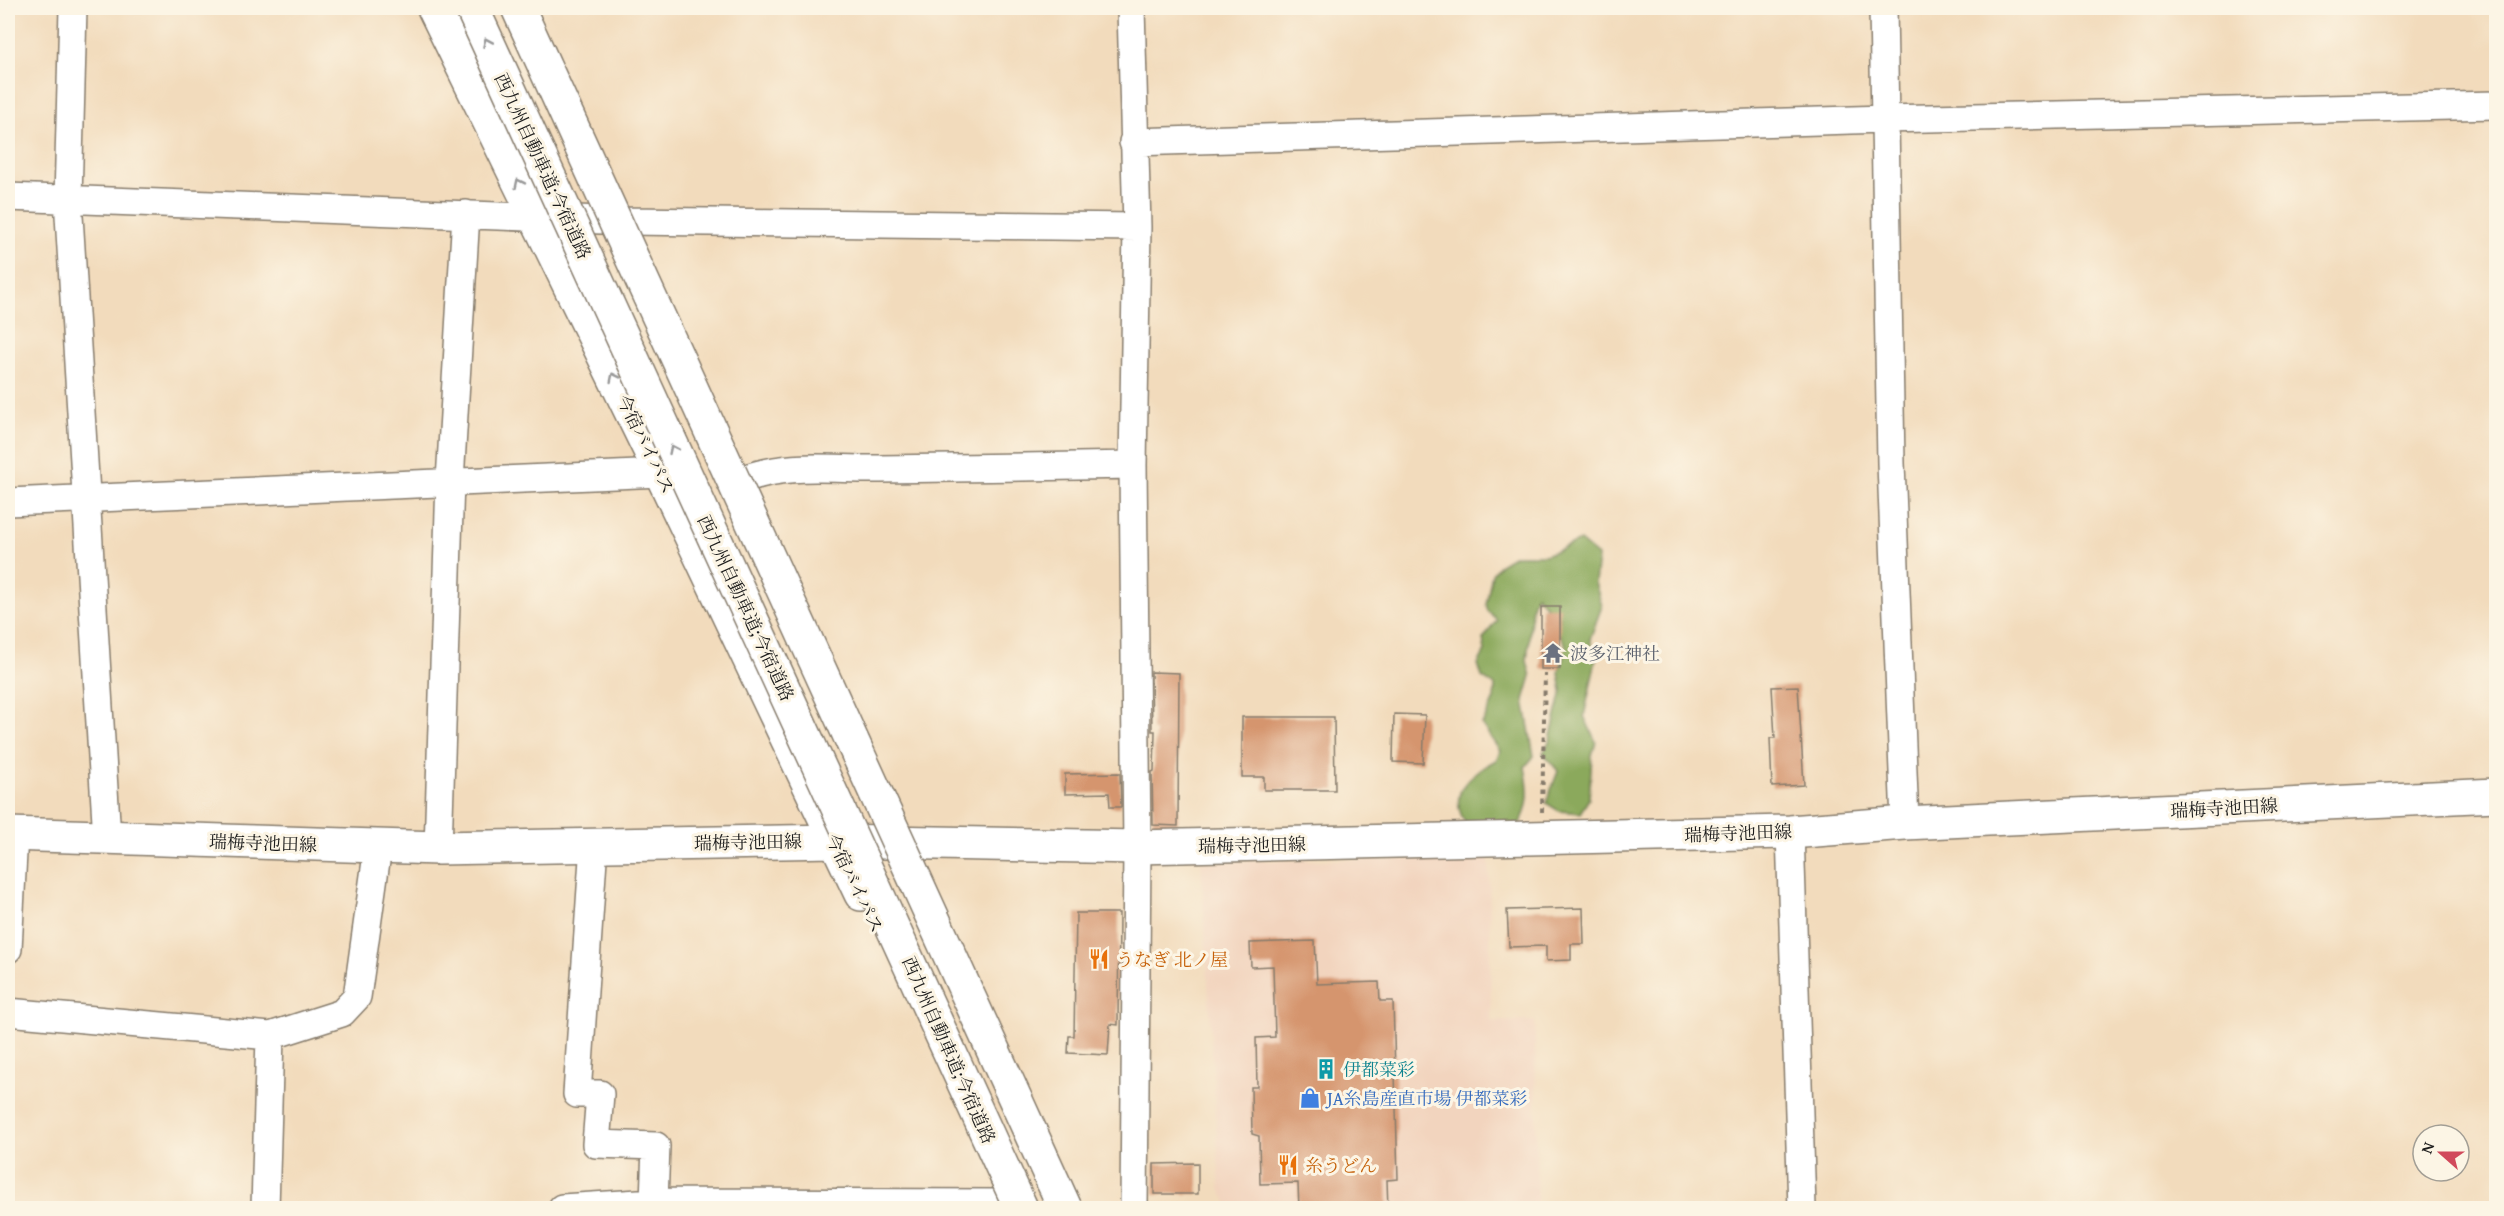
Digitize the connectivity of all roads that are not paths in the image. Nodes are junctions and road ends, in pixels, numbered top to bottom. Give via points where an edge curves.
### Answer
1 (73, 8) edge
2 (434, 8) edge
3 (472, 8) edge
4 (518, 8) edge
5 (531, 8) edge
6 (1131, 8) edge
7 (1883, 8) edge
8 (2496, 105) edge
9 (1884, 119) junction
10 (1133, 142) junction
11 (8, 197) edge
12 (68, 199) junction
13 (466, 214) junction
14 (536, 219) junction
15 (627, 221) junction
16 (1137, 227) junction
17 (1133, 465) junction
18 (661, 473) junction
19 (744, 479) junction
20 (450, 481) junction
21 (85, 499) junction
22 (8, 502) edge
23 (2496, 795) edge
24 (1905, 823) junction
25 (1790, 832) junction
26 (11, 834) edge
27 (108, 838) junction
28 (834, 841) junction
29 (913, 842) junction
30 (594, 844) junction
31 (378, 847) junction
32 (1137, 847) junction
33 (438, 848) junction
34 (8, 949) edge
35 (8, 1012) edge
36 (270, 1036) junction
37 (654, 1202) junction
38 (1011, 1207) edge
39 (266, 1209) edge
40 (562, 1209) edge
41 (1065, 1209) edge
42 (1081, 1209) edge
43 (1134, 1209) edge
44 (1802, 1209) edge

1 - 12 street
14 -> 2 main road, 今宿バイパス
38 -> 3 main road, 西九州自動車道;今宿道路, bridge
4 - 41 main road, bridge
5 - 15 main road
6 - 10 street
7 - 9 street
8 - 9 street
9 - 10 street
9 - 24 street via 1891,463
10 - 16 street
11 - 12 street
12 - 13 street
12 - 21 street
13 - 14 street
13 - 20 street
14 - 15 street
18 -> 14 main road, 今宿バイパス
15 - 16 street
15 - 19 main road
16 - 17 street
17 - 19 street via 786,468
17 - 32 street
18 - 20 street
18 - 28 main road, 今宿バイパス
19 - 29 main road
20 - 21 street
20 - 33 street
21 - 22 street
21 - 27 street
23 - 24 main road, 瑞梅寺池田線
24 - 25 main road, 瑞梅寺池田線
25 - 32 main road, 瑞梅寺池田線
25 - 44 street
26 - 27 main road, 瑞梅寺池田線
26 - 34 street
27 - 31 main road, 瑞梅寺池田線
28 - 29 main road, 瑞梅寺池田線
28 - 30 main road, 瑞梅寺池田線
28 - 38 main road, 今宿バイパス
29 - 32 main road, 瑞梅寺池田線
29 - 42 main road
30 - 33 main road, 瑞梅寺池田線
30 - 37 street via 577,1094 600,1094 596,1144 656,1146
31 - 33 main road, 瑞梅寺池田線
31 - 36 street via 357,997 342,1013
32 - 43 street
35 - 36 street
36 - 39 street
37 - 38 street
37 - 40 street

